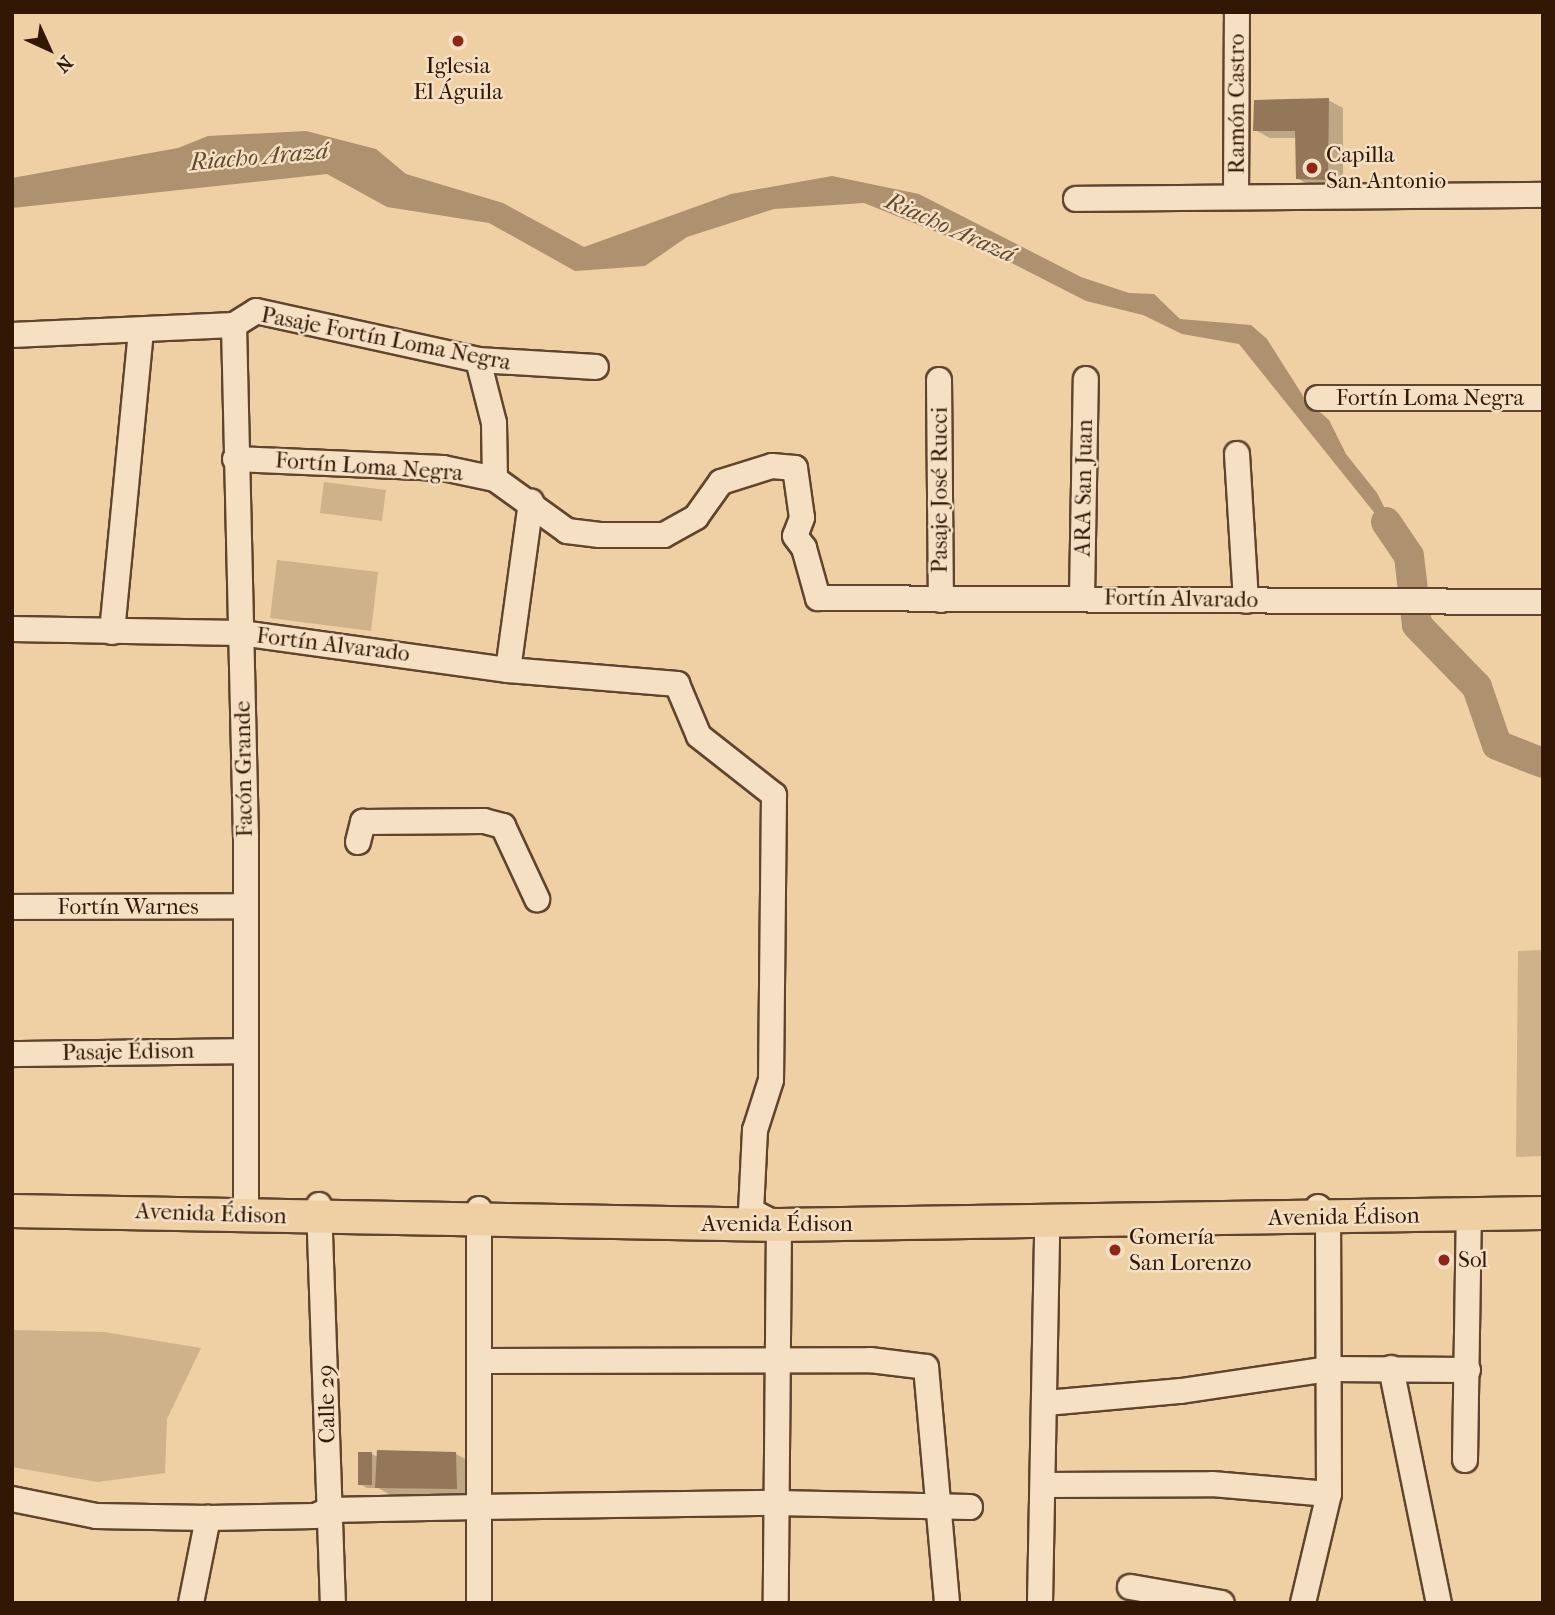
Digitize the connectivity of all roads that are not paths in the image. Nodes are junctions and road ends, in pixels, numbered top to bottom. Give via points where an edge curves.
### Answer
1 (1237, 12) edge
2 (1543, 195) edge
3 (1236, 196) junction
4 (1076, 199) dead end
5 (234, 325) junction
6 (141, 332) junction
7 (12, 335) edge
8 (478, 360) junction
9 (596, 367) dead end
10 (1086, 379) dead end
11 (939, 380) dead end
12 (1318, 398) dead end
13 (1543, 398) edge
14 (1237, 454) dead end
15 (235, 459) junction
16 (495, 479) junction
17 (531, 502) junction
18 (818, 598) joint
19 (1082, 598) junction
20 (941, 600) junction
21 (1246, 601) junction
22 (1543, 602) edge
23 (12, 629) edge
24 (112, 632) junction
25 (241, 633) junction
26 (508, 670) junction
27 (358, 842) dead end
28 (537, 899) dead end
29 (244, 906) junction
30 (12, 907) edge
31 (243, 1051) junction
32 (12, 1054) edge
33 (12, 1199) edge
34 (1543, 1204) edge
35 (247, 1207) junction
36 (12, 1211) edge
37 (321, 1212) junction
38 (1323, 1212) junction
39 (1543, 1213) edge
40 (1469, 1214) junction
41 (480, 1215) junction
42 (765, 1218) junction
43 (1047, 1223) junction
44 (480, 1361) junction
45 (777, 1363) junction
46 (1391, 1368) junction
47 (1329, 1369) junction
48 (1468, 1370) junction
49 (1046, 1403) junction
50 (1465, 1460) dead end
51 (1045, 1485) junction
52 (1329, 1494) junction
53 (12, 1499) edge
54 (776, 1503) junction
55 (936, 1506) junction
56 (479, 1507) junction
57 (970, 1507) dead end
58 (329, 1510) junction
59 (208, 1518) junction
60 (1130, 1587) dead end
61 (191, 1603) edge
62 (333, 1603) edge
63 (479, 1603) edge
64 (776, 1603) edge
65 (947, 1603) edge
66 (1040, 1603) edge
67 (1222, 1603) edge
68 (1303, 1603) edge
69 (1439, 1603) edge

1 - 3 street, Ramón Castro
2 - 3 street
3 - 4 street
5 - 6 street, Pasaje Fortín Loma Negra
5 - 8 street, Pasaje Fortín Loma Negra via 256,310
5 - 15 street, Facón Grande
6 - 7 street, Pasaje Fortín Loma Negra
6 - 24 street
8 - 9 street, Pasaje Fortín Loma Negra
8 - 16 street via 494,423
10 - 19 street, ARA San Juan
11 - 20 street, Pasaje José Rucci
12 - 13 street, Fortín Loma Negra
14 - 21 street
15 - 16 street, Fortín Loma Negra via 443,468
15 - 25 street, Facón Grande
16 - 17 street, Fortín Loma Negra
17 - 18 street, Fortín Loma Negra via 567,531 664,535 696,517 721,482 772,466 795,468 802,518 795,536 804,548
17 - 26 street
18 - 20 street, Fortín Alvarado
19 - 20 street, Fortín Alvarado
19 - 21 street, Fortín Alvarado
21 - 22 street, Fortín Alvarado via 1431,598
23 - 24 street, Fortín Alvarado
24 - 25 street, Fortín Alvarado
25 - 26 street, Fortín Alvarado
25 - 29 street, Facón Grande
26 - 42 street, Fortín Alvarado via 677,684 699,736 774,795 771,1080 755,1130
27 - 28 street via 362,822 484,821 503,826
29 - 30 street, Fortín Warnes
29 - 31 street, Facón Grande
31 - 32 street, Pasaje Édison
31 - 35 street, Facón Grande
33 - 35 main road, Avenida Édison
34 - 38 main road, Avenida Édison
35 - 36 main road, Avenida Édison
35 - 37 main road, Avenida Édison
37 - 41 main road, Avenida Édison
37 - 58 street, Calle 29
38 - 40 main road, Avenida Édison
38 - 42 main road, Avenida Édison
38 - 43 main road, Avenida Édison
38 - 47 street
39 - 40 main road, Avenida Édison
40 - 48 street
41 - 42 main road, Avenida Édison
41 - 44 street
42 - 43 main road, Avenida Édison
42 - 45 street
43 - 49 street
44 - 45 street
44 - 56 street
45 - 54 street
45 - 55 street via 870,1360 926,1367
46 - 47 street
46 - 48 street
46 - 69 street
47 - 49 street via 1181,1391
47 - 52 street
48 - 50 street
49 - 51 street
51 - 52 street via 1212,1484
51 - 66 street
52 - 68 street
53 - 59 street via 96,1516
54 - 55 street
54 - 56 street
54 - 64 street
55 - 57 street
55 - 65 street
56 - 58 street
56 - 63 street
58 - 59 street via 315,1516
58 - 62 street, Calle 29
59 - 61 street
60 - 67 street

